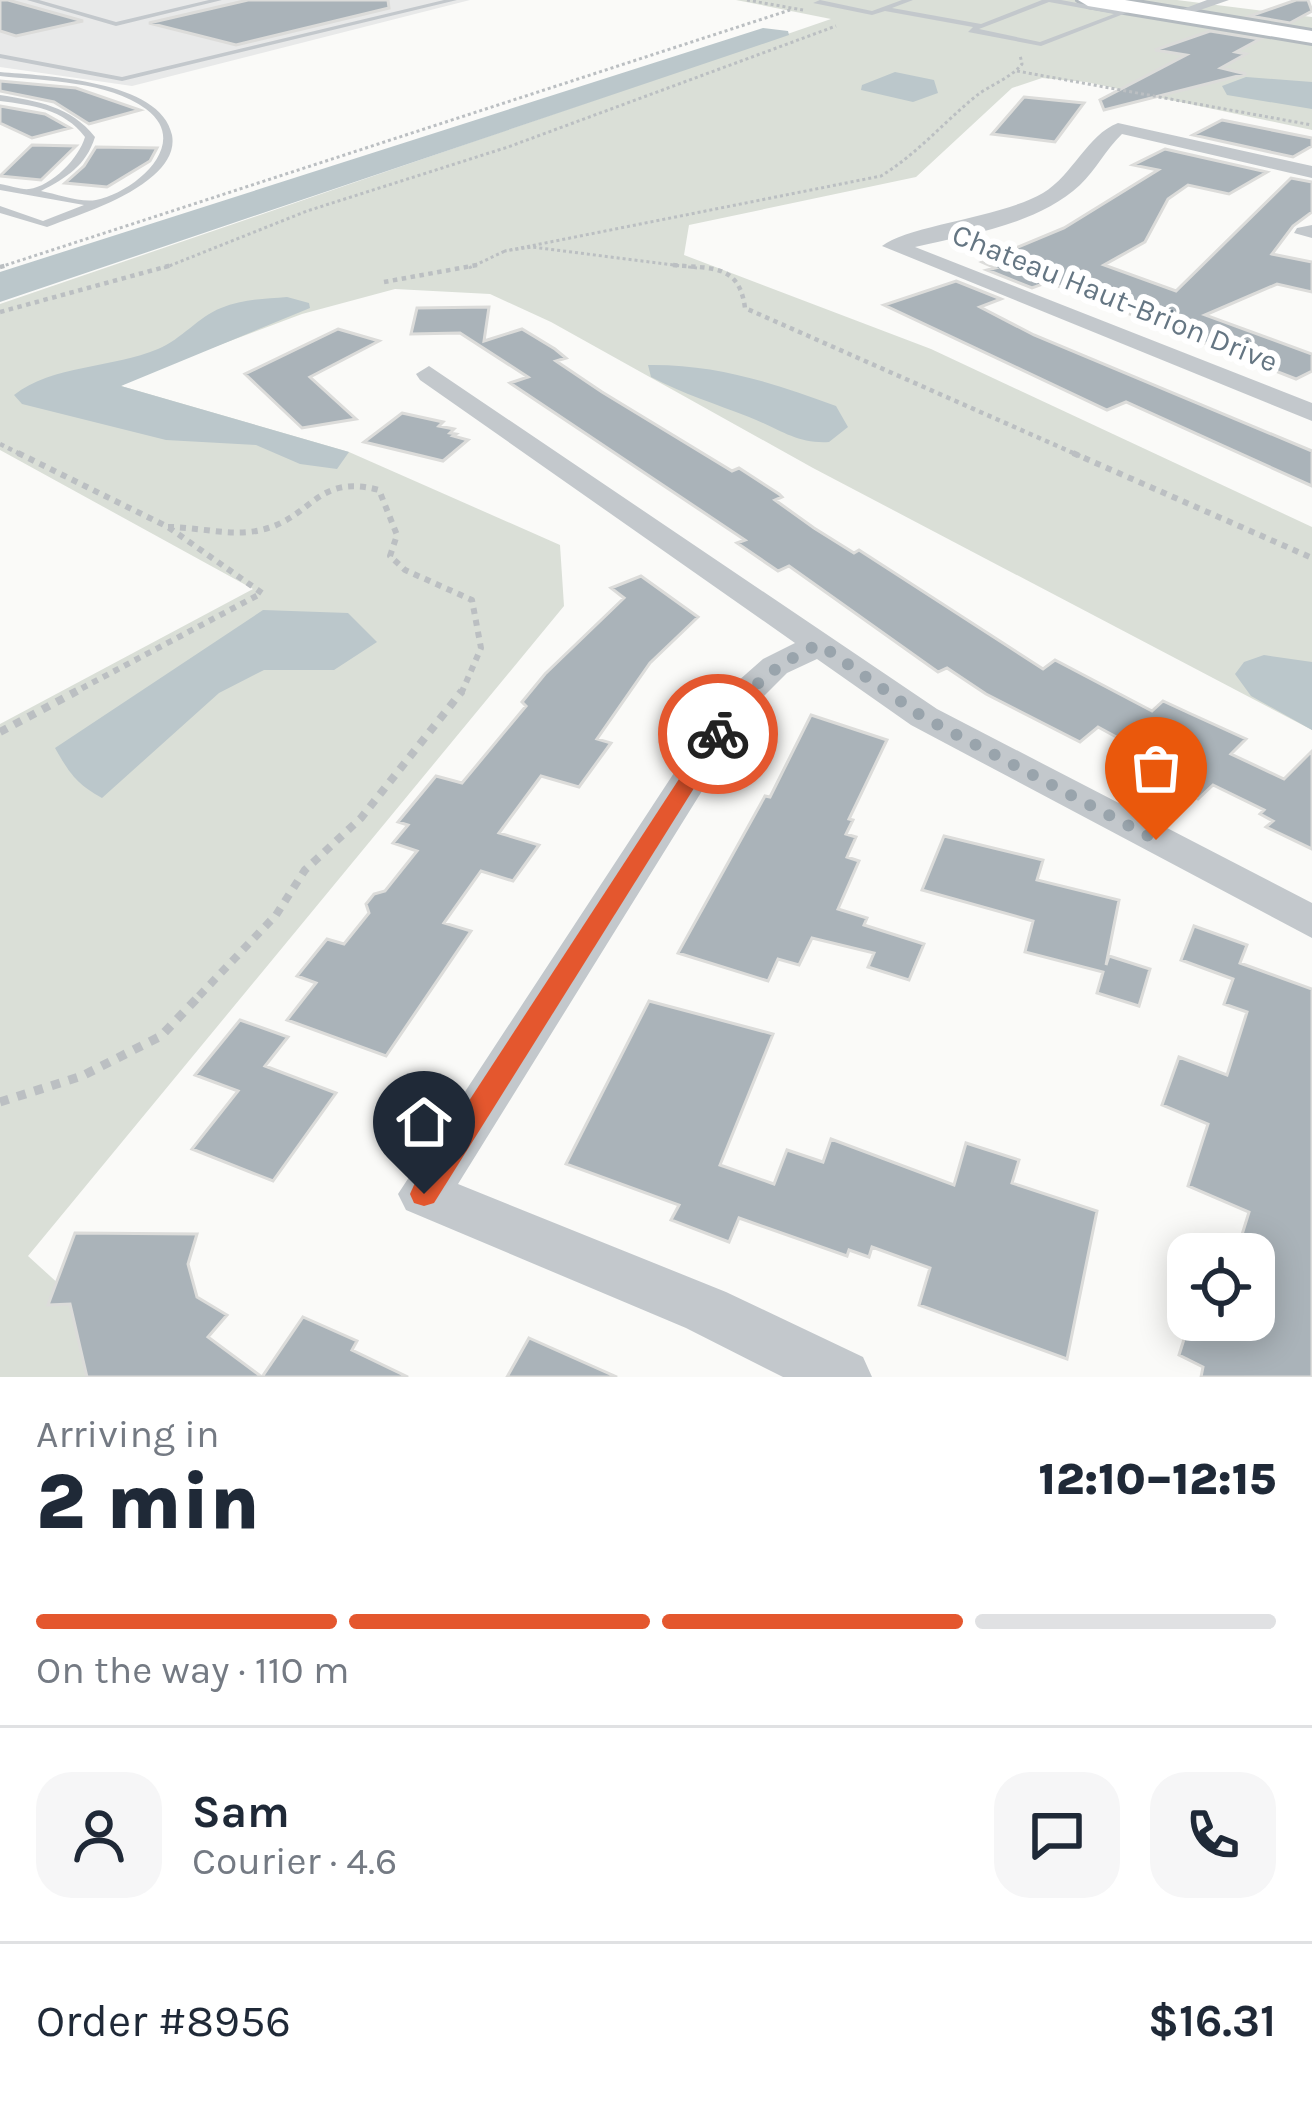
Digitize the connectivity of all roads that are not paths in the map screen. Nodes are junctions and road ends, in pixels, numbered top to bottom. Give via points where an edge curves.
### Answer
1 (31, 0) edge
2 (218, 0) edge
3 (453, 0) edge
4 (909, 0) edge
5 (1048, 0) edge
6 (1088, 0) edge
7 (1222, 0) edge
8 (830, 3) edge
9 (1134, 7) edge
10 (885, 9) junction
11 (1184, 11) junction
12 (981, 26) junction
13 (1306, 31) edge
14 (0, 56) edge
15 (0, 74) edge
16 (0, 98) edge
17 (1312, 172) edge
18 (0, 188) edge
19 (30, 193) junction
20 (94, 205) junction
21 (0, 209) edge
22 (429, 374) dead end
23 (1312, 412) edge
24 (819, 644) junction
25 (1312, 922) edge
26 (843, 1377) edge

1 - 2 lane via 116,24
3 - 14 lane via 122,79
4 - 10 lane
5 - 9 lane
5 - 12 lane
6 - 9 street
7 - 11 street
8 - 10 lane
9 - 11 street
9 - 12 lane via 1041,44 971,30
10 - 12 lane
11 - 13 street
15 - 20 lane via 113,91 166,124 161,163
16 - 19 lane via 61,111 90,137 78,163
17 - 23 street, Chateau Haut-Brion Drive via 1118,128 1054,196 893,246
18 - 19 lane
19 - 20 lane
20 - 21 lane via 43,225
22 - 24 street
24 - 25 street via 923,717
24 - 26 street via 775,666 742,697 424,1194 706,1310

